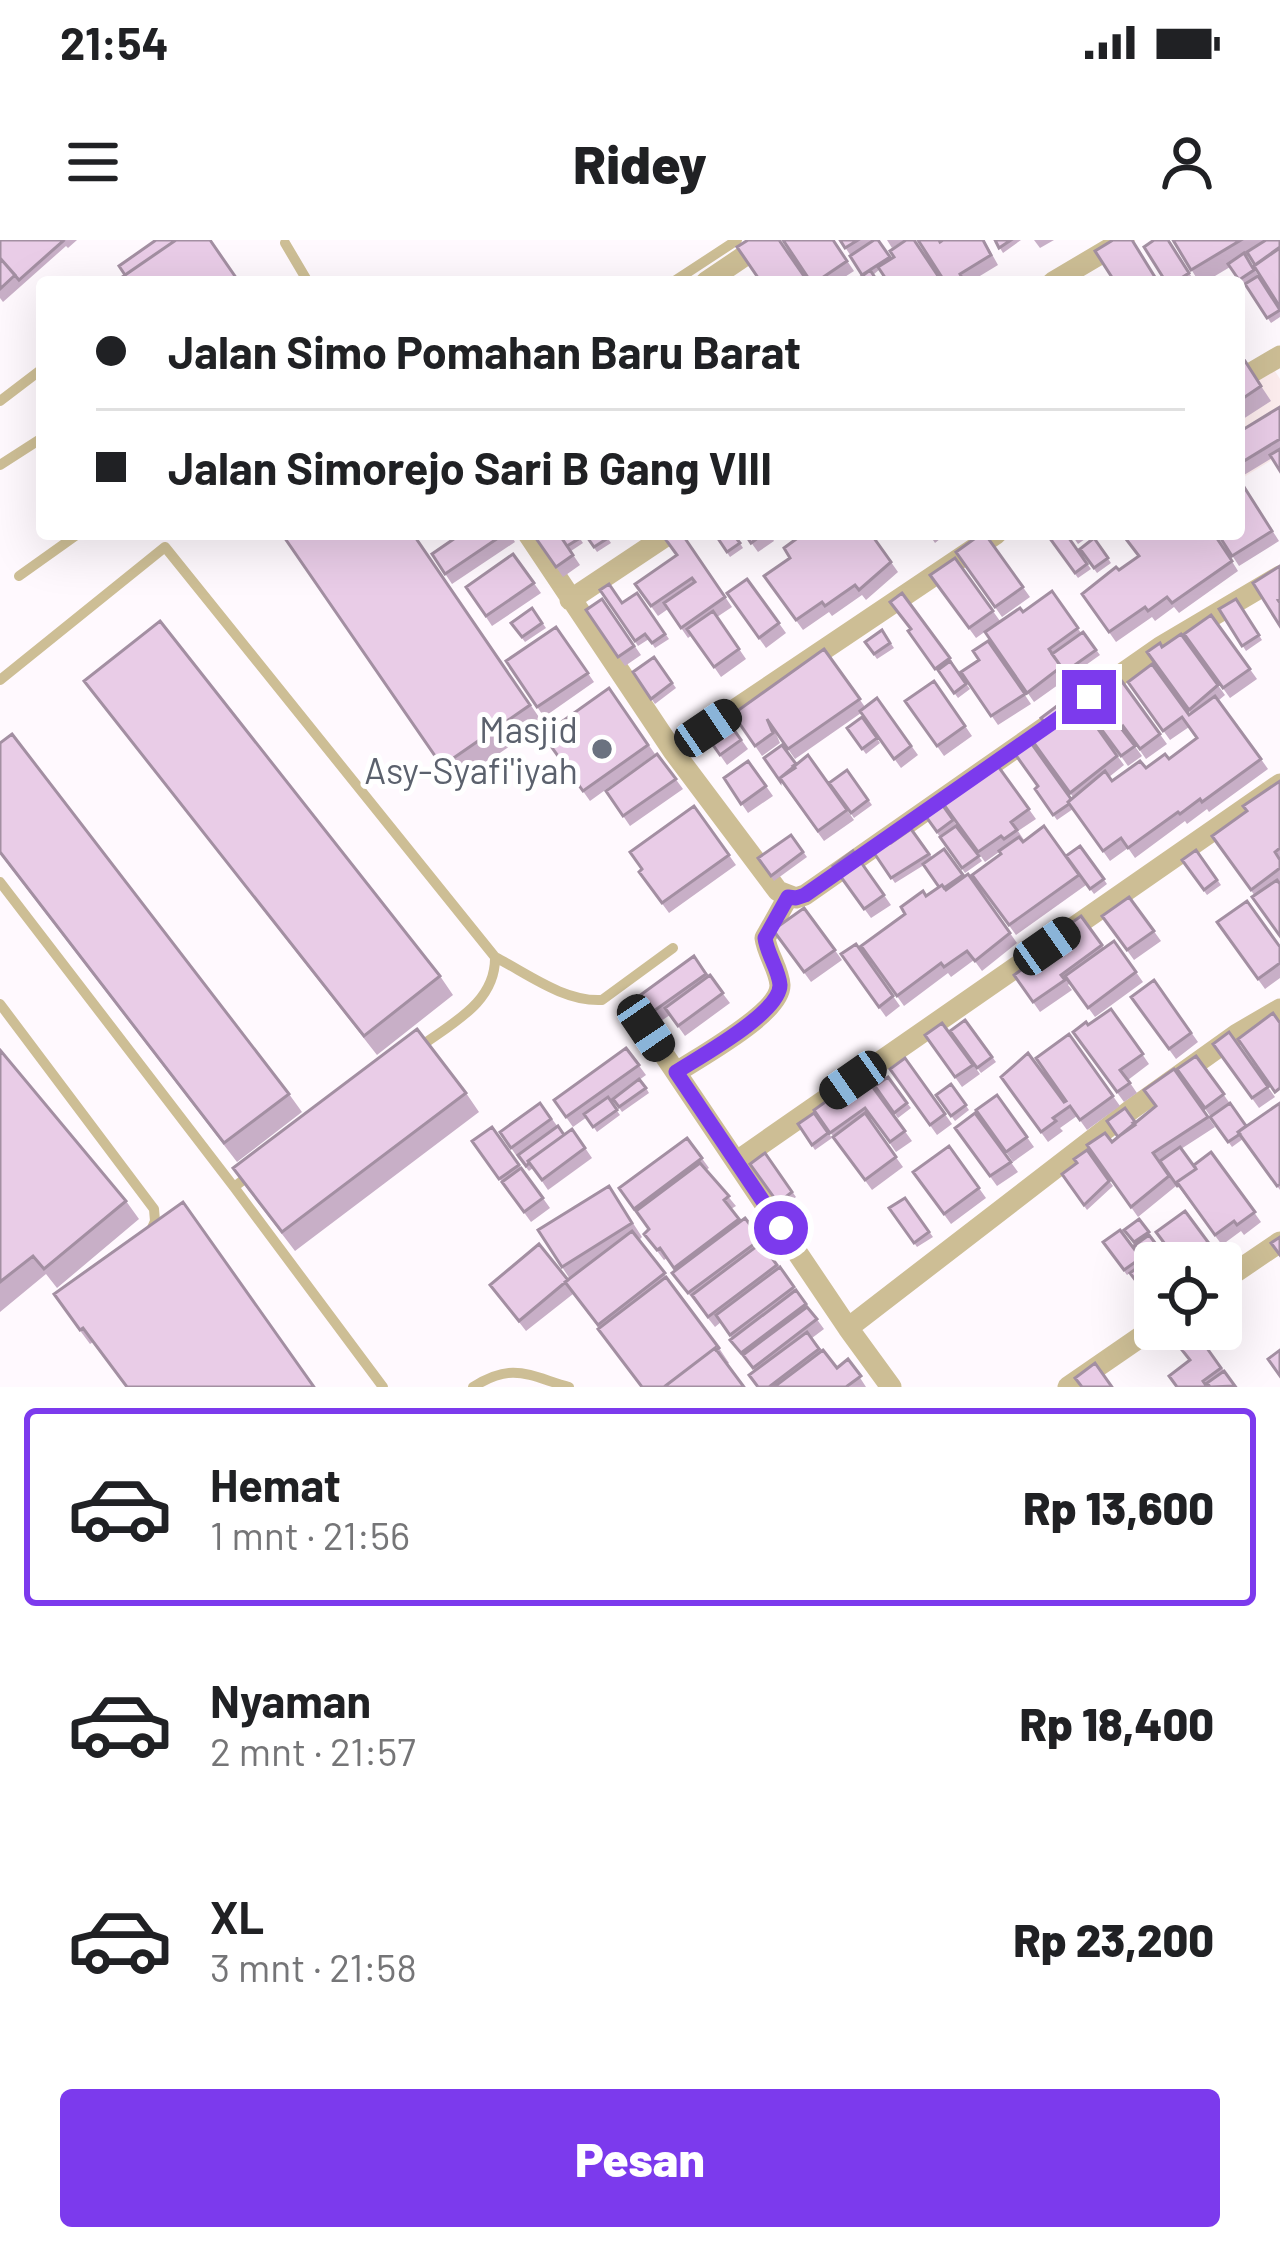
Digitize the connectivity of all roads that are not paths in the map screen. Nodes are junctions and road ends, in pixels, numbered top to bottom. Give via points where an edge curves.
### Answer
1 (737, 240) edge
2 (768, 240) edge
3 (1124, 240) edge
4 (285, 241) edge
5 (305, 276) edge
6 (682, 276) edge
7 (715, 276) edge
8 (1063, 276) edge
9 (1280, 356) edge
10 (36, 373) edge
11 (1245, 376) edge
12 (0, 400) edge
13 (36, 442) edge
14 (0, 465) edge
15 (70, 540) edge
16 (171, 540) edge
17 (532, 540) edge
18 (660, 540) edge
19 (987, 540) edge
20 (165, 547) junction
21 (19, 576) dead end
22 (1280, 576) edge
23 (570, 600) junction
24 (0, 680) edge
25 (673, 751) junction
26 (1280, 784) edge
27 (0, 882) edge
28 (796, 896) junction
29 (673, 948) dead end
30 (495, 957) junction
31 (0, 1004) edge
32 (1280, 1009) edge
33 (646, 1028) edge
34 (407, 1057) edge
35 (676, 1072) junction
36 (737, 1161) junction
37 (264, 1164) edge
38 (234, 1187) junction
39 (1280, 1242) edge
40 (133, 1247) edge
41 (1242, 1268) edge
42 (848, 1328) junction
43 (1134, 1342) edge
44 (383, 1387) edge
45 (473, 1387) edge
46 (569, 1387) edge
47 (891, 1387) edge
48 (1069, 1387) edge

1 - 6 lane
2 - 7 street
3 - 8 street
4 - 5 lane
9 - 11 street
10 - 12 lane
13 - 14 lane
15 - 21 lane
16 - 20 lane
17 - 23 street
18 - 23 street
19 - 25 street
20 - 24 lane
20 - 30 lane
22 - 28 street via 1160,647
23 - 25 street
25 - 28 street via 778,891
26 - 36 street
27 - 38 lane
28 - 35 street via 765,938 777,997
29 - 30 lane via 602,1000 573,997
30 - 34 lane via 496,974 478,1003
31 - 40 lane via 154,1209 149,1236
32 - 42 street via 1132,1109
33 - 35 street
35 - 36 street
36 - 42 street
37 - 38 lane
38 - 44 lane
39 - 41 street
42 - 47 street
43 - 48 street
45 - 46 lane via 513,1370

